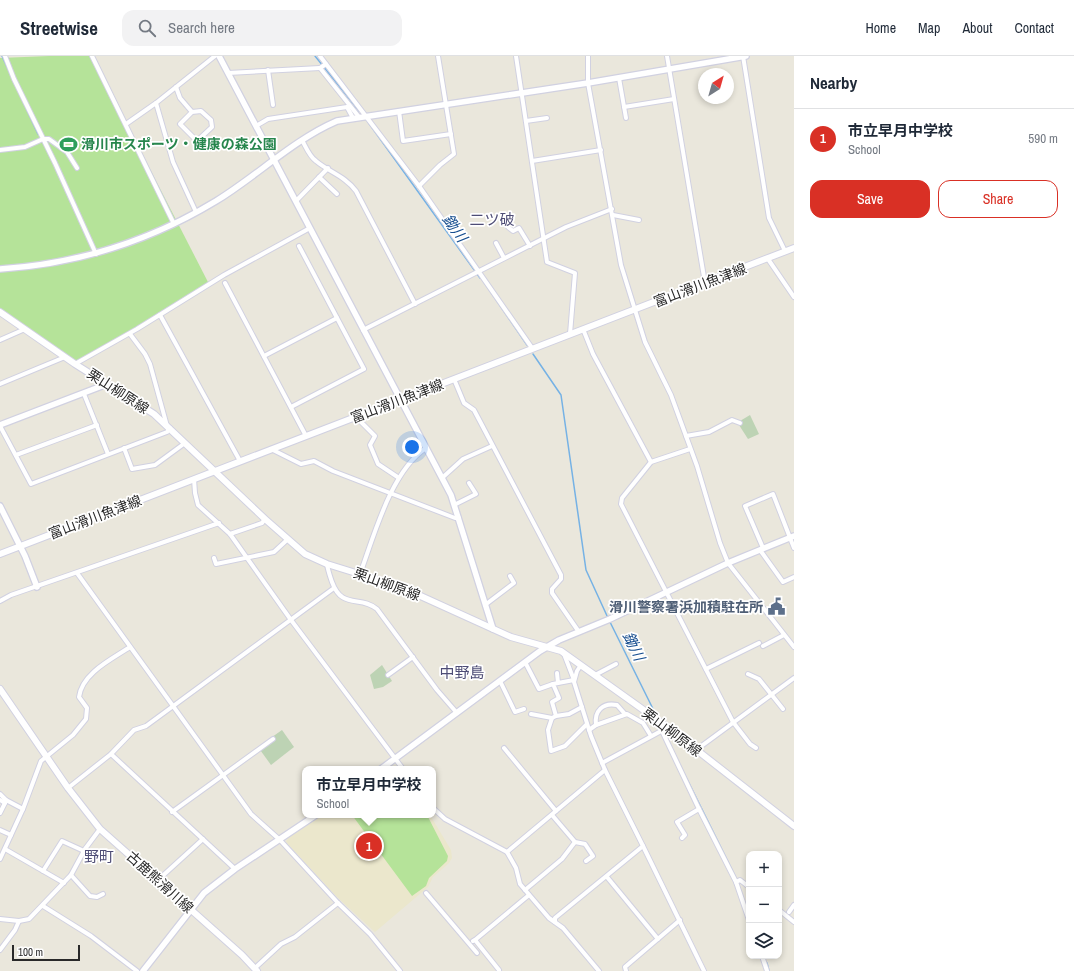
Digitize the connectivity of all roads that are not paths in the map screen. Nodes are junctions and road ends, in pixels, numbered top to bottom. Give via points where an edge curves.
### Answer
1 (5, 56) edge
2 (92, 56) edge
3 (215, 56) edge
4 (219, 56) edge
5 (320, 56) edge
6 (438, 56) edge
7 (516, 56) edge
8 (588, 56) edge
9 (667, 56) edge
10 (744, 56) edge
11 (324, 66) junction
12 (669, 69) junction
13 (268, 70) junction
14 (228, 73) junction
15 (619, 78) junction
16 (588, 83) junction
17 (176, 87) junction
18 (522, 92) junction
19 (674, 99) junction
20 (156, 103) junction
21 (445, 104) junction
22 (273, 105) dead end
23 (624, 107) junction
24 (399, 111) junction
25 (192, 112) junction
26 (366, 116) junction
27 (356, 118) junction
28 (547, 118) dead end
29 (626, 118) dead end
30 (526, 122) junction
31 (126, 124) junction
32 (256, 126) junction
33 (451, 134) junction
34 (43, 139) junction
35 (302, 140) junction
36 (0, 150) edge
37 (601, 150) junction
38 (274, 161) junction
39 (532, 162) junction
40 (77, 168) dead end
41 (328, 168) junction
42 (319, 177) junction
43 (419, 186) junction
44 (337, 194) dead end
45 (296, 201) junction
46 (612, 209) junction
47 (196, 212) junction
48 (613, 215) junction
49 (639, 220) dead end
50 (174, 224) junction
51 (508, 227) dead end
52 (310, 228) junction
53 (543, 240) junction
54 (496, 243) dead end
55 (299, 246) dead end
56 (530, 246) junction
57 (794, 248) edge
58 (785, 251) junction
59 (96, 254) junction
60 (504, 258) junction
61 (768, 259) junction
62 (0, 269) edge
63 (478, 272) junction
64 (224, 283) dead end
65 (704, 283) junction
66 (794, 297) edge
67 (415, 304) junction
68 (636, 309) junction
69 (0, 312) edge
70 (160, 315) junction
71 (337, 318) junction
72 (26, 329) junction
73 (583, 329) junction
74 (363, 330) junction
75 (130, 334) junction
76 (570, 334) junction
77 (0, 340) edge
78 (532, 348) junction
79 (65, 356) junction
80 (264, 356) junction
81 (75, 364) junction
82 (454, 379) junction
83 (0, 384) edge
84 (106, 384) junction
85 (84, 394) junction
86 (401, 400) junction
87 (291, 407) junction
88 (356, 417) junction
89 (740, 423) dead end
90 (0, 425) edge
91 (97, 425) junction
92 (168, 427) junction
93 (306, 436) junction
94 (686, 436) junction
95 (186, 443) junction
96 (492, 446) junction
97 (124, 448) junction
98 (426, 448) junction
99 (690, 448) junction
100 (271, 449) junction
101 (108, 454) junction
102 (16, 455) junction
103 (240, 461) junction
104 (651, 462) junction
105 (214, 471) junction
106 (399, 478) junction
107 (442, 478) junction
108 (194, 479) junction
109 (470, 483) dead end
110 (390, 493) junction
111 (454, 505) junction
112 (0, 506) edge
113 (459, 518) junction
114 (265, 519) junction
115 (219, 523) junction
116 (230, 534) junction
117 (792, 536) edge
118 (288, 539) junction
119 (20, 546) junction
120 (794, 548) edge
121 (761, 549) junction
122 (0, 554) edge
123 (246, 557) junction
124 (214, 558) dead end
125 (728, 563) junction
126 (327, 564) junction
127 (76, 573) junction
128 (360, 574) junction
129 (510, 576) dead end
130 (794, 577) edge
131 (37, 587) junction
132 (334, 588) junction
133 (666, 592) junction
134 (0, 601) edge
135 (485, 605) junction
136 (291, 620) junction
137 (493, 629) junction
138 (579, 632) junction
139 (784, 635) junction
140 (130, 646) junction
141 (548, 646) junction
142 (794, 647) edge
143 (564, 653) junction
144 (413, 657) junction
145 (525, 662) junction
146 (616, 664) dead end
147 (581, 666) junction
148 (706, 669) junction
149 (557, 673) dead end
150 (748, 674) dead end
151 (388, 675) dead end
152 (595, 675) junction
153 (794, 678) edge
154 (574, 680) junction
155 (500, 681) junction
156 (558, 682) junction
157 (553, 684) junction
158 (0, 689) edge
159 (771, 695) junction
160 (173, 707) junction
161 (582, 707) junction
162 (524, 709) dead end
163 (783, 710) dead end
164 (458, 714) junction
165 (531, 714) dead end
166 (625, 714) junction
167 (554, 717) junction
168 (733, 722) junction
169 (587, 724) junction
170 (596, 725) junction
171 (664, 729) junction
172 (589, 730) junction
173 (651, 736) junction
174 (272, 739) dead end
175 (504, 748) dead end
176 (756, 748) dead end
177 (696, 750) junction
178 (111, 754) junction
179 (46, 756) junction
180 (395, 759) junction
181 (602, 763) junction
182 (385, 766) edge
183 (401, 766) edge
184 (605, 770) junction
185 (223, 776) junction
186 (68, 788) junction
187 (0, 794) edge
188 (0, 800) edge
189 (6, 802) junction
190 (23, 809) junction
191 (699, 810) junction
192 (436, 811) edge
193 (556, 811) junction
194 (172, 812) junction
195 (0, 813) edge
196 (552, 815) junction
197 (312, 818) edge
198 (794, 826) edge
199 (100, 829) junction
200 (0, 830) edge
201 (11, 835) junction
202 (682, 838) dead end
203 (203, 839) junction
204 (280, 840) junction
205 (575, 842) junction
206 (643, 846) junction
207 (5, 849) junction
208 (84, 851) junction
209 (507, 852) junction
210 (0, 859) edge
211 (586, 861) dead end
212 (235, 869) junction
213 (43, 871) junction
214 (71, 875) junction
215 (607, 877) junction
216 (158, 880) junction
217 (736, 882) junction
218 (64, 883) junction
219 (746, 885) edge
220 (525, 890) junction
221 (426, 892) dead end
222 (103, 894) dead end
223 (529, 895) junction
224 (338, 903) junction
225 (43, 906) junction
226 (794, 906) edge
227 (190, 909) junction
228 (746, 911) edge
229 (782, 912) edge
230 (789, 912) dead end
231 (0, 919) edge
232 (680, 920) junction
233 (19, 921) junction
234 (555, 922) junction
235 (794, 922) edge
236 (658, 939) junction
237 (475, 940) junction
238 (470, 944) junction
239 (0, 950) edge
240 (477, 953) dead end
241 (763, 959) edge
242 (256, 969) edge
243 (499, 970) dead end
244 (137, 971) edge
245 (143, 971) edge
246 (400, 971) edge
247 (599, 971) edge
248 (626, 971) edge
249 (704, 971) edge
250 (767, 971) edge

1 - 34 street
2 - 31 street
3 - 17 street
4 - 14 street
5 - 11 street
6 - 21 street
7 - 18 street
8 - 16 street
9 - 12 street
10 - 12 street
10 - 58 street via 770,218
11 - 13 street
11 - 26 street
11 - 27 street
12 - 15 street
12 - 19 street
13 - 14 street
13 - 22 street
14 - 32 street
15 - 16 street
15 - 23 street
16 - 18 street
16 - 37 street
17 - 20 street
17 - 25 street via 180,98
18 - 21 street
18 - 30 street
19 - 23 street
19 - 65 street
20 - 31 street
20 - 47 street via 173,162
21 - 24 street
21 - 33 street
23 - 29 street
24 - 26 street
24 - 33 street via 403,141
25 - 25 street via 180,124 197,142 212,127 211,120 201,110
26 - 27 street
26 - 43 street
27 - 32 street via 347,107 268,119
27 - 35 street via 337,121 317,129
28 - 30 street
30 - 39 street
31 - 50 street
32 - 38 street
33 - 43 street via 454,154
34 - 36 street via 25,147
34 - 40 street via 49,139 67,152
34 - 59 street
35 - 38 street
35 - 41 street via 316,161
37 - 39 street
37 - 46 street
38 - 45 street
38 - 47 street
39 - 53 street
41 - 42 street
41 - 67 street via 350,183 356,191
42 - 44 street
42 - 45 street
43 - 63 street
45 - 52 street
46 - 48 street
46 - 53 street via 566,227
47 - 50 street
48 - 49 street
48 - 68 street via 621,265
50 - 59 street
51 - 56 street via 513,232 519,228
52 - 70 street via 224,275
52 - 74 street
53 - 56 street
53 - 76 street via 547,262 575,273
54 - 60 street
55 - 71 street
56 - 60 street
57 - 58 main road, 富山滑川魚津線
58 - 61 main road, 富山滑川魚津線
59 - 62 street via 61,262
60 - 63 street
61 - 65 main road, 富山滑川魚津線
61 - 66 street
63 - 67 street
63 - 78 street
64 - 80 street
65 - 68 main road, 富山滑川魚津線
67 - 74 street
68 - 73 main road, 富山滑川魚津線
68 - 94 street via 646,342 671,395
69 - 72 main road, 栗山柳原線
70 - 75 street
70 - 103 street
71 - 80 street
71 - 87 street via 364,369
72 - 77 street
72 - 79 main road, 栗山柳原線
73 - 76 main road, 富山滑川魚津線
73 - 104 street via 593,354
74 - 86 street
75 - 81 street
75 - 92 street via 150,364
76 - 78 main road, 富山滑川魚津線
78 - 82 main road, 富山滑川魚津線
79 - 81 main road, 栗山柳原線
79 - 83 street
80 - 87 street
81 - 84 main road, 栗山柳原線
82 - 86 main road, 富山滑川魚津線
82 - 96 street via 464,403 474,410
84 - 85 street
84 - 92 main road, 栗山柳原線 via 154,414
85 - 90 street
85 - 91 street
86 - 88 main road, 富山滑川魚津線
86 - 98 street
87 - 93 street
88 - 93 main road, 富山滑川魚津線
88 - 106 street via 375,436 370,445 378,464
89 - 94 street via 732,420 709,432
90 - 102 street
91 - 101 street
91 - 102 street
92 - 95 main road, 栗山柳原線
92 - 97 street via 167,432
93 - 100 main road, 富山滑川魚津線
94 - 99 street
95 - 97 street via 155,465 132,469
95 - 105 main road, 栗山柳原線
96 - 107 street via 463,459
96 - 138 street via 560,575 561,578 552,589 552,593
97 - 101 street
98 - 106 street
98 - 107 street
99 - 104 street
99 - 125 street
100 - 103 main road, 富山滑川魚津線
100 - 110 street via 301,464 314,461
101 - 102 street via 31,484
103 - 105 main road, 富山滑川魚津線
104 - 133 street via 622,498 621,504
105 - 108 main road, 富山滑川魚津線
105 - 114 main road, 栗山柳原線
106 - 110 street
107 - 111 street
108 - 115 street via 198,505
108 - 119 main road, 富山滑川魚津線
109 - 111 street via 476,494
110 - 113 street
110 - 128 street
111 - 113 street
112 - 119 street
113 - 135 street
114 - 116 street via 262,523
114 - 118 main road, 栗山柳原線
115 - 116 street
115 - 127 street
116 - 123 street
117 - 120 street
117 - 121 street
117 - 121 street via 773,494 745,506
118 - 123 street via 274,552
118 - 126 main road, 栗山柳原線 via 305,554
119 - 122 main road, 富山滑川魚津線
119 - 131 street
121 - 125 street
121 - 130 street via 783,582
123 - 124 street via 216,564
123 - 136 street
125 - 133 street
125 - 139 street
126 - 128 main road, 栗山柳原線
126 - 132 street
127 - 131 street
127 - 140 street
128 - 137 main road, 栗山柳原線 via 414,593
129 - 135 street via 514,583
131 - 134 street
132 - 136 street
132 - 144 street via 343,599 373,605 378,609
133 - 138 street
133 - 148 street
135 - 137 street
136 - 160 street
136 - 180 street
137 - 141 main road, 栗山柳原線 via 525,641
138 - 141 street
139 - 142 street
139 - 148 street
140 - 160 street
140 - 179 street via 87,678 79,697 87,708 86,719 72,735
141 - 143 main road, 栗山柳原線
141 - 145 street
143 - 147 main road, 栗山柳原線
143 - 154 street
144 - 151 street
144 - 164 street
145 - 155 street
145 - 157 street via 539,689
146 - 152 street
147 - 152 main road, 栗山柳原線
147 - 154 street
148 - 168 street
149 - 156 street
150 - 159 street via 759,680
152 - 171 main road, 栗山柳原線
153 - 159 street
154 - 156 street
154 - 161 street
155 - 162 street via 515,712
155 - 164 street
156 - 157 street
157 - 167 street via 559,698 552,702
158 - 179 main road, 古鹿熊滑川線
159 - 163 street
159 - 168 street
160 - 178 street via 146,726 134,730
160 - 185 street
161 - 167 street
161 - 169 street
164 - 180 street
165 - 167 street
166 - 170 street
166 - 170 street via 617,705 608,704 596,714
166 - 173 street via 643,723
167 - 169 street via 548,730 551,751 565,746
168 - 176 street
168 - 177 street
169 - 172 street
170 - 172 street
171 - 173 street
171 - 177 main road, 栗山柳原線
171 - 191 street
172 - 181 street
173 - 181 street
174 - 185 street
175 - 193 street
177 - 198 main road, 栗山柳原線
178 - 186 street
178 - 194 street
179 - 186 main road, 古鹿熊滑川線
179 - 190 street
180 - 182 street
180 - 183 street
181 - 184 street
184 - 193 street
184 - 206 street
185 - 194 street
185 - 204 street via 251,814
186 - 199 main road, 古鹿熊滑川線
187 - 189 street
188 - 189 street
189 - 190 street
189 - 195 street
190 - 201 street
191 - 202 street via 677,822 685,835
191 - 217 street
192 - 209 street via 445,819
193 - 196 street
194 - 203 street
196 - 205 street
196 - 209 street
197 - 204 street
199 - 208 street
199 - 216 main road, 古鹿熊滑川線
200 - 201 street
201 - 207 street
203 - 212 street
203 - 216 street
204 - 212 street
204 - 224 street
205 - 211 street via 585,844 594,856
205 - 220 street via 562,859
206 - 215 street
206 - 232 street
207 - 210 street
207 - 213 street
208 - 213 street via 62,841
208 - 214 street
209 - 220 street
212 - 227 street via 204,893
213 - 218 street
214 - 218 street
214 - 222 street via 90,896 97,897
215 - 234 street via 556,918
215 - 236 street
216 - 227 main road, 古鹿熊滑川線
217 - 219 street via 740,880
217 - 228 street
218 - 225 street
220 - 223 street
221 - 238 street
223 - 234 street
223 - 237 street
224 - 242 street via 296,937 281,944
224 - 246 street via 370,934
225 - 233 street via 29,919
225 - 244 street via 91,936
226 - 230 street
227 - 242 main road, 古鹿熊滑川線
227 - 245 street
229 - 235 street
231 - 233 street
232 - 236 street
232 - 249 street
233 - 239 street
234 - 247 street
236 - 248 street via 625,967
237 - 238 street
237 - 243 street
238 - 240 street
241 - 250 street

